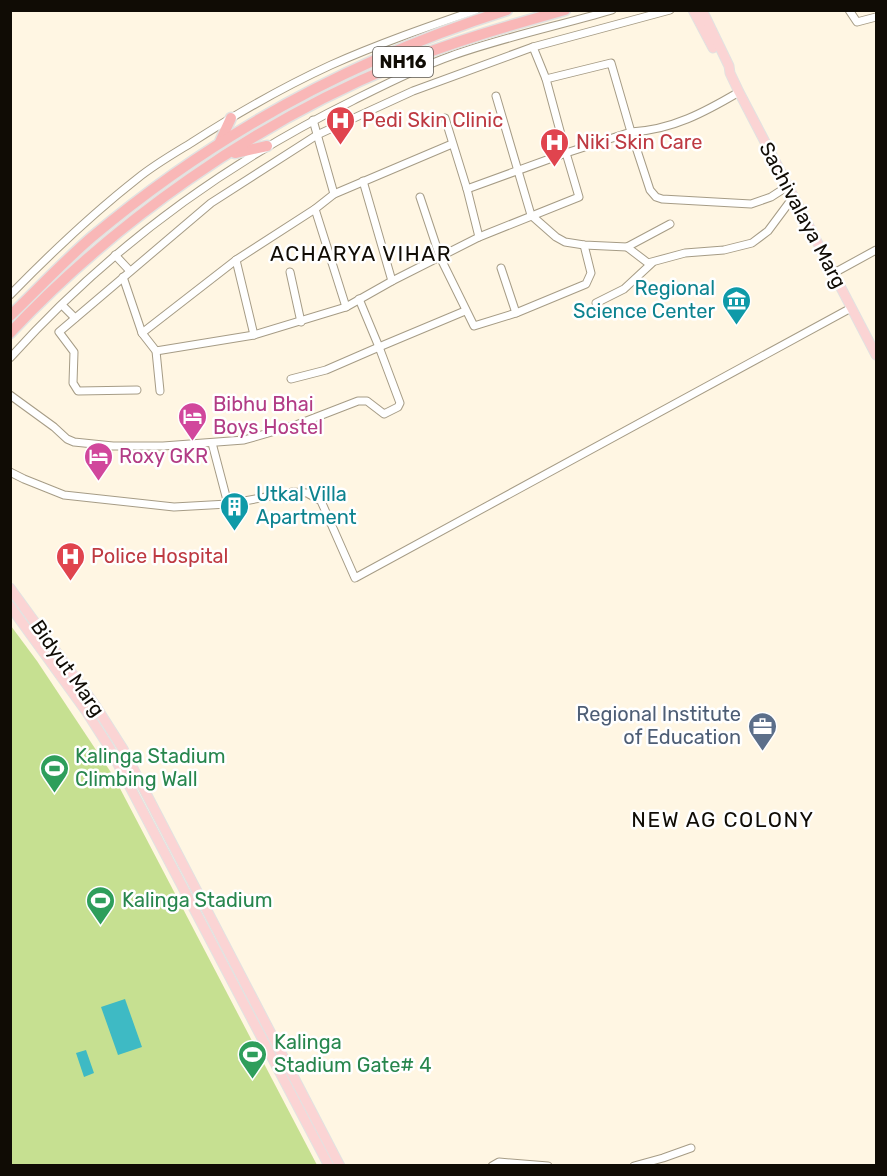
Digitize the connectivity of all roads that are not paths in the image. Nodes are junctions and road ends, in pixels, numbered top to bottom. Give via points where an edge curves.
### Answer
1 (476, 10) edge
2 (507, 10) edge
3 (565, 10) edge
4 (612, 10) edge
5 (670, 10) edge
6 (693, 10) edge
7 (702, 10) edge
8 (849, 10) edge
9 (876, 17) edge
10 (536, 30) junction
11 (537, 46) junction
12 (730, 74) junction
13 (546, 80) junction
14 (739, 92) junction
15 (496, 96) dead end
16 (231, 118) junction
17 (445, 118) dead end
18 (313, 120) junction
19 (631, 132) junction
20 (317, 135) junction
21 (219, 142) junction
22 (452, 144) junction
23 (267, 146) junction
24 (566, 153) junction
25 (221, 158) junction
26 (519, 170) junction
27 (363, 181) junction
28 (788, 186) junction
29 (467, 189) junction
30 (334, 194) junction
31 (420, 196) dead end
32 (794, 196) junction
33 (315, 208) junction
34 (531, 215) junction
35 (670, 224) dead end
36 (479, 237) junction
37 (584, 245) junction
38 (627, 247) junction
39 (876, 250) edge
40 (115, 255) junction
41 (440, 257) junction
42 (236, 260) junction
43 (652, 263) junction
44 (501, 268) dead end
45 (130, 271) junction
46 (290, 272) dead end
47 (834, 273) junction
48 (123, 278) junction
49 (392, 281) junction
50 (10, 295) edge
51 (359, 299) junction
52 (596, 303) dead end
53 (62, 304) junction
54 (346, 307) junction
55 (851, 308) junction
56 (465, 311) junction
57 (516, 313) junction
58 (10, 316) edge
59 (75, 318) junction
60 (301, 322) junction
61 (10, 333) edge
62 (142, 333) junction
63 (254, 335) junction
64 (379, 347) junction
65 (156, 351) junction
66 (876, 356) edge
67 (10, 358) edge
68 (291, 379) dead end
69 (137, 390) dead end
70 (160, 391) dead end
71 (11, 395) edge
72 (212, 443) junction
73 (10, 472) edge
74 (228, 504) junction
75 (10, 588) edge
76 (10, 606) edge
77 (691, 1148) dead end
78 (329, 1166) edge
79 (340, 1166) edge
80 (492, 1166) edge
81 (548, 1166) edge
82 (634, 1166) edge

1 - 16 street via 331,65
2 - 21 highway, NH16 via 390,52 313,88
3 - 25 highway, NH16 via 460,41 396,65 305,107
4 - 10 street
5 - 11 street
6 - 12 main road, Sachivalaya Marg
7 - 12 main road, Sachivalaya Marg
8 - 9 street via 857,22
10 - 11 street
10 - 18 street via 450,56
11 - 13 street
11 - 20 street via 413,91
12 - 14 main road, Sachivalaya Marg
13 - 19 street via 610,63
13 - 24 street
14 - 19 street via 676,125
14 - 28 main road, Sachivalaya Marg
15 - 26 street
16 - 21 highway
16 - 50 street via 140,176 60,244
17 - 22 street
18 - 20 street
18 - 23 street
19 - 24 street
19 - 28 street via 650,190 656,197 751,204
20 - 30 street
20 - 45 street via 211,203
21 - 58 highway, NH16 via 91,238
22 - 27 street
22 - 29 street
23 - 25 highway
23 - 40 street
24 - 26 street
24 - 34 street via 579,197
25 - 61 highway, NH16 via 100,248
26 - 29 street
26 - 34 street
27 - 30 street
27 - 49 street
28 - 32 main road, Sachivalaya Marg
29 - 36 street
30 - 33 street
31 - 41 street
32 - 43 street via 768,231 752,243 685,253
32 - 47 main road, Sachivalaya Marg
33 - 42 street
33 - 54 street
34 - 36 street
34 - 37 street via 556,237
35 - 38 street
36 - 41 street
37 - 38 street
37 - 57 street via 591,273 586,284
38 - 43 street via 643,261
39 - 47 street
40 - 45 street
40 - 53 street
41 - 49 street
41 - 56 street
42 - 62 street
42 - 63 street
43 - 52 street via 624,289
44 - 57 street
45 - 48 street
46 - 60 street
47 - 55 main road, Sachivalaya Marg
48 - 59 street
48 - 62 street
49 - 51 street
51 - 54 street
51 - 64 street
53 - 59 street
53 - 67 street
54 - 60 street
55 - 66 main road, Sachivalaya Marg
55 - 74 street via 355,578 321,501 313,495 293,492
56 - 57 street via 474,326
56 - 64 street
59 - 69 street via 59,332 74,352 74,388 82,392
60 - 63 street
62 - 65 street
63 - 65 street
64 - 68 street via 326,370
64 - 72 street via 400,400 388,413 381,413 367,401 358,401 269,434
65 - 70 street
71 - 72 street via 74,442 113,446
72 - 74 street
73 - 74 street via 64,495 174,507
75 - 79 main road, Bidyut Marg via 123,748
76 - 78 main road, Bidyut Marg via 109,747
77 - 82 street
80 - 81 street via 499,1162

